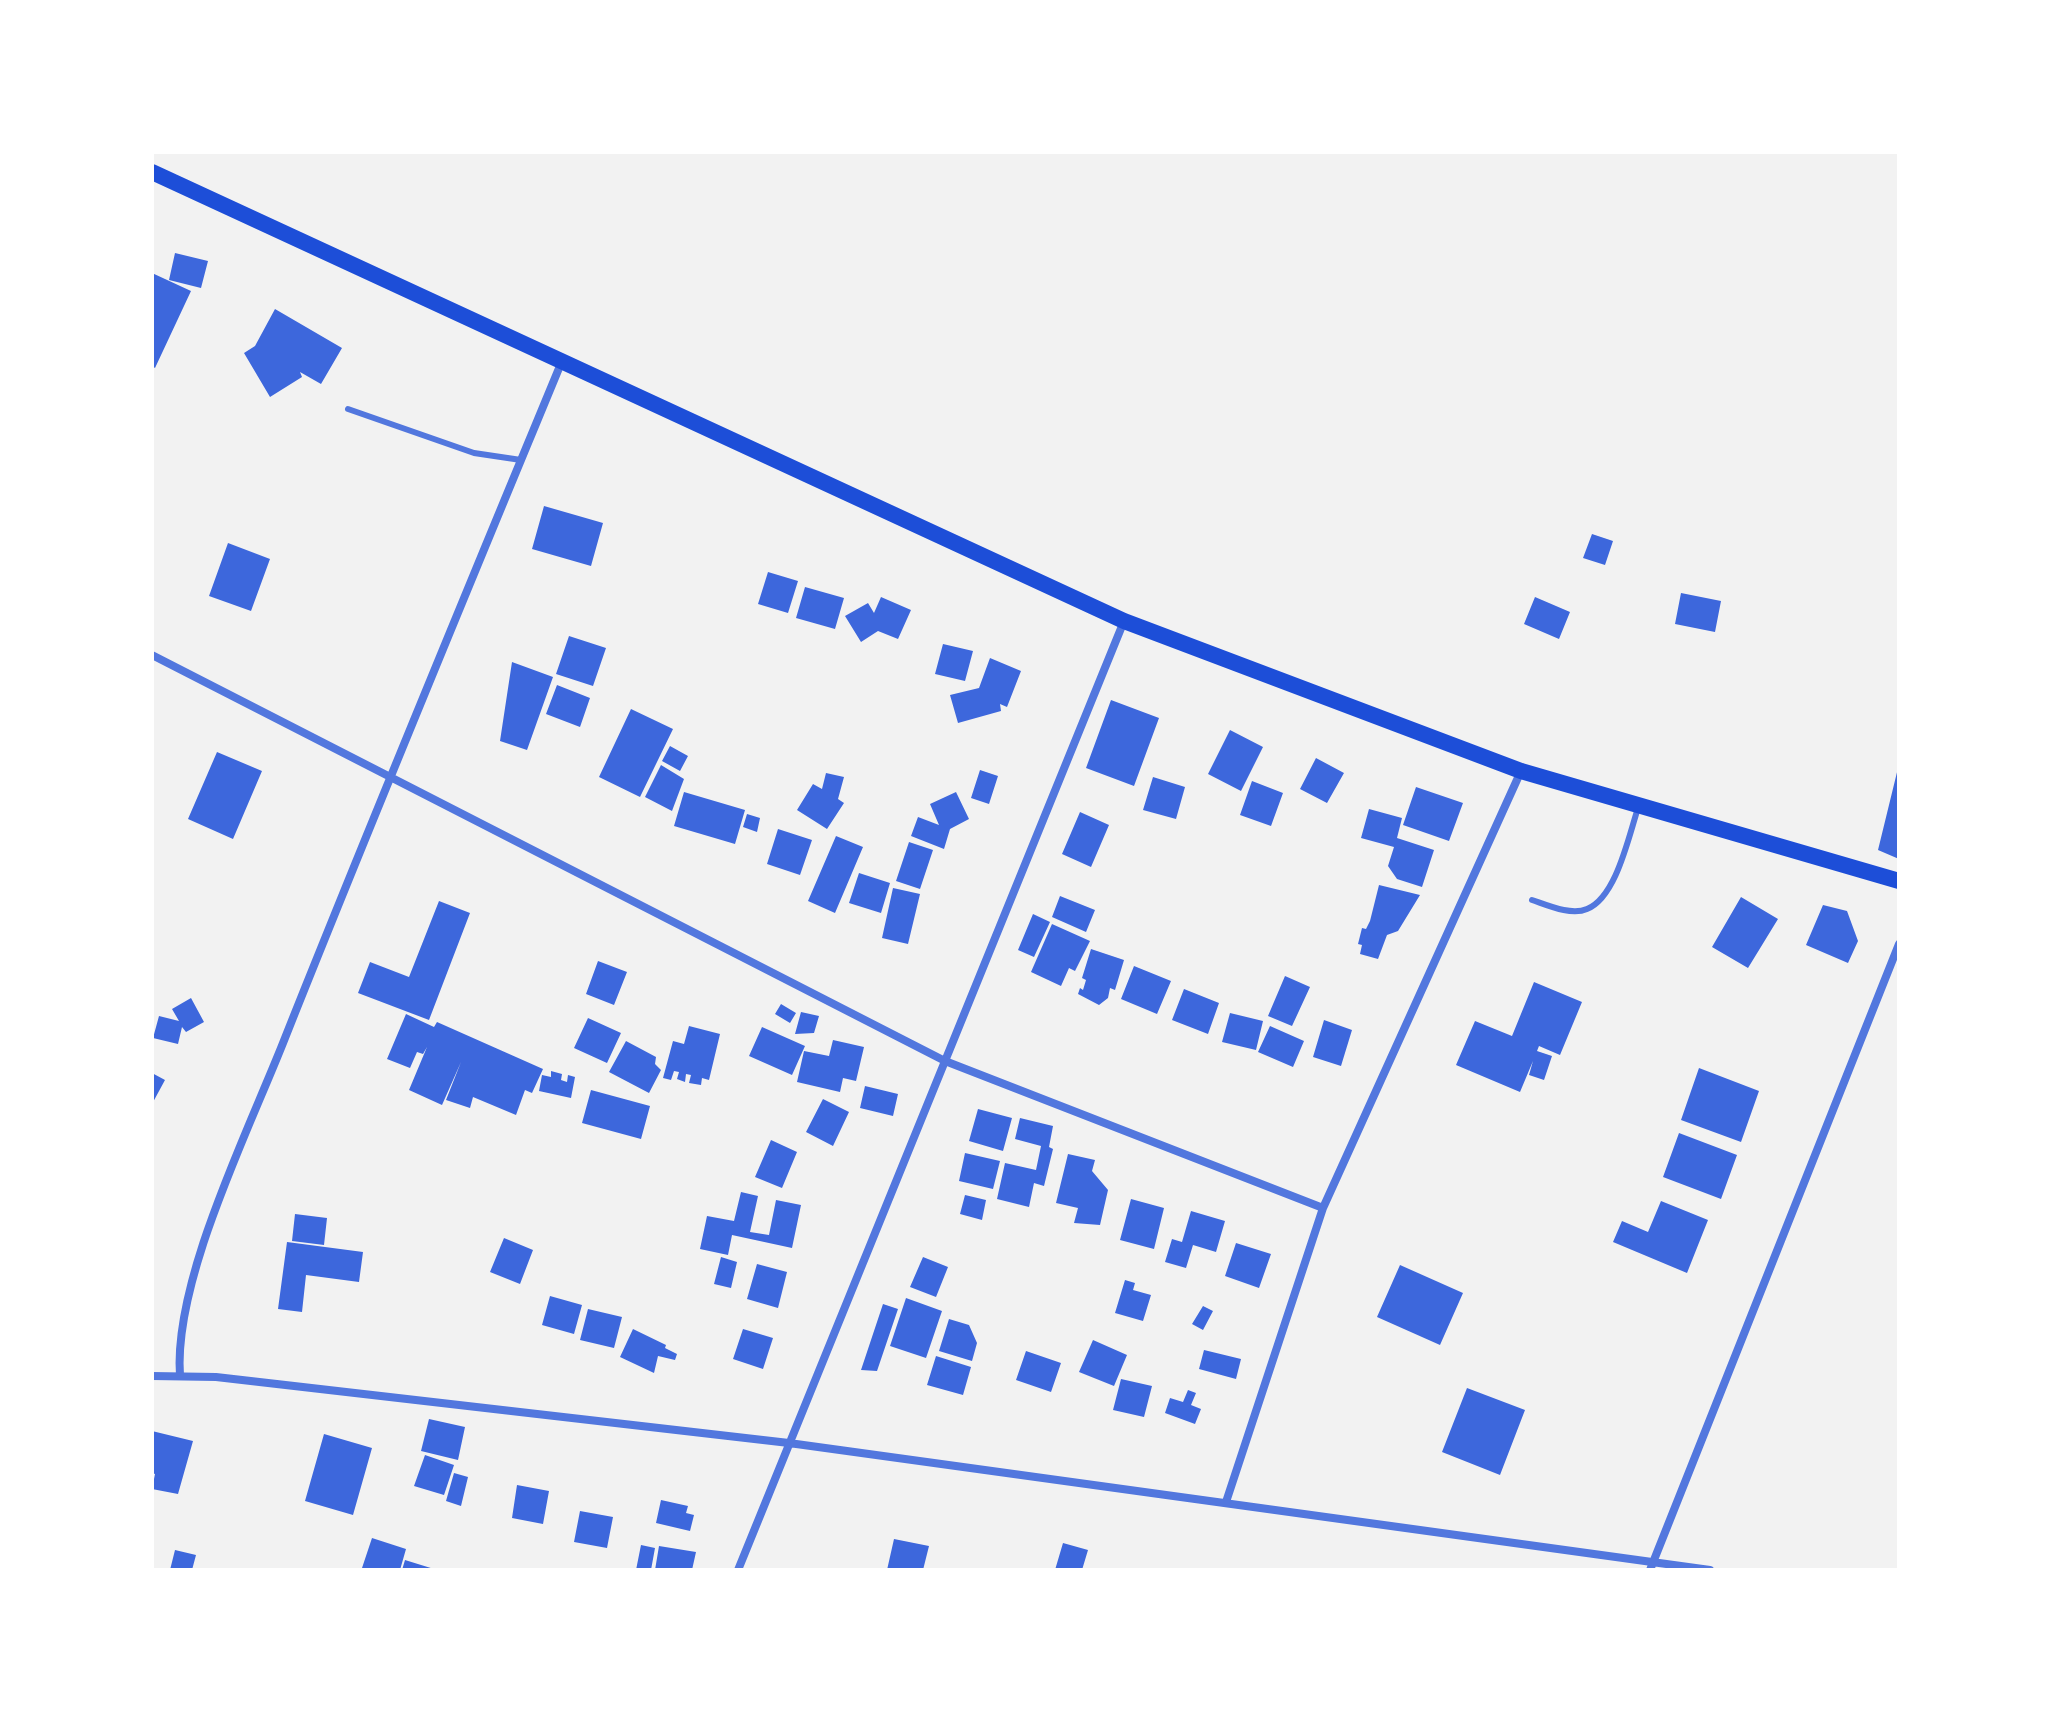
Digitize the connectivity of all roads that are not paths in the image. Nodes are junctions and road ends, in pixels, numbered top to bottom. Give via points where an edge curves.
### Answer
1 (152, 172) edge
2 (562, 361) junction
3 (348, 409) dead end
4 (521, 460) junction
5 (1124, 621) junction
6 (152, 655) edge
7 (1521, 771) junction
8 (389, 777) junction
9 (1639, 805) junction
10 (1899, 881) edge
11 (1532, 900) dead end
12 (1899, 944) edge
13 (945, 1061) junction
14 (1323, 1208) junction
15 (152, 1376) edge
16 (180, 1376) junction
17 (789, 1443) junction
18 (1226, 1502) junction
19 (1651, 1566) edge
20 (738, 1570) edge
21 (1710, 1570) edge

1 - 2 main road
2 - 4 street
2 - 5 main road
3 - 4 lane via 474,453
4 - 8 street
5 - 7 main road
5 - 13 street
6 - 8 street
7 - 9 main road
7 - 14 street
8 - 13 street
8 - 16 street via 217,1209 181,1320
9 - 10 main road
9 - 11 lane via 1614,880 1600,900 1585,910 1569,911
12 - 19 street
13 - 14 street
13 - 17 street
14 - 18 street
15 - 16 street
16 - 17 street
17 - 18 street
17 - 20 street
18 - 19 street
19 - 21 street

